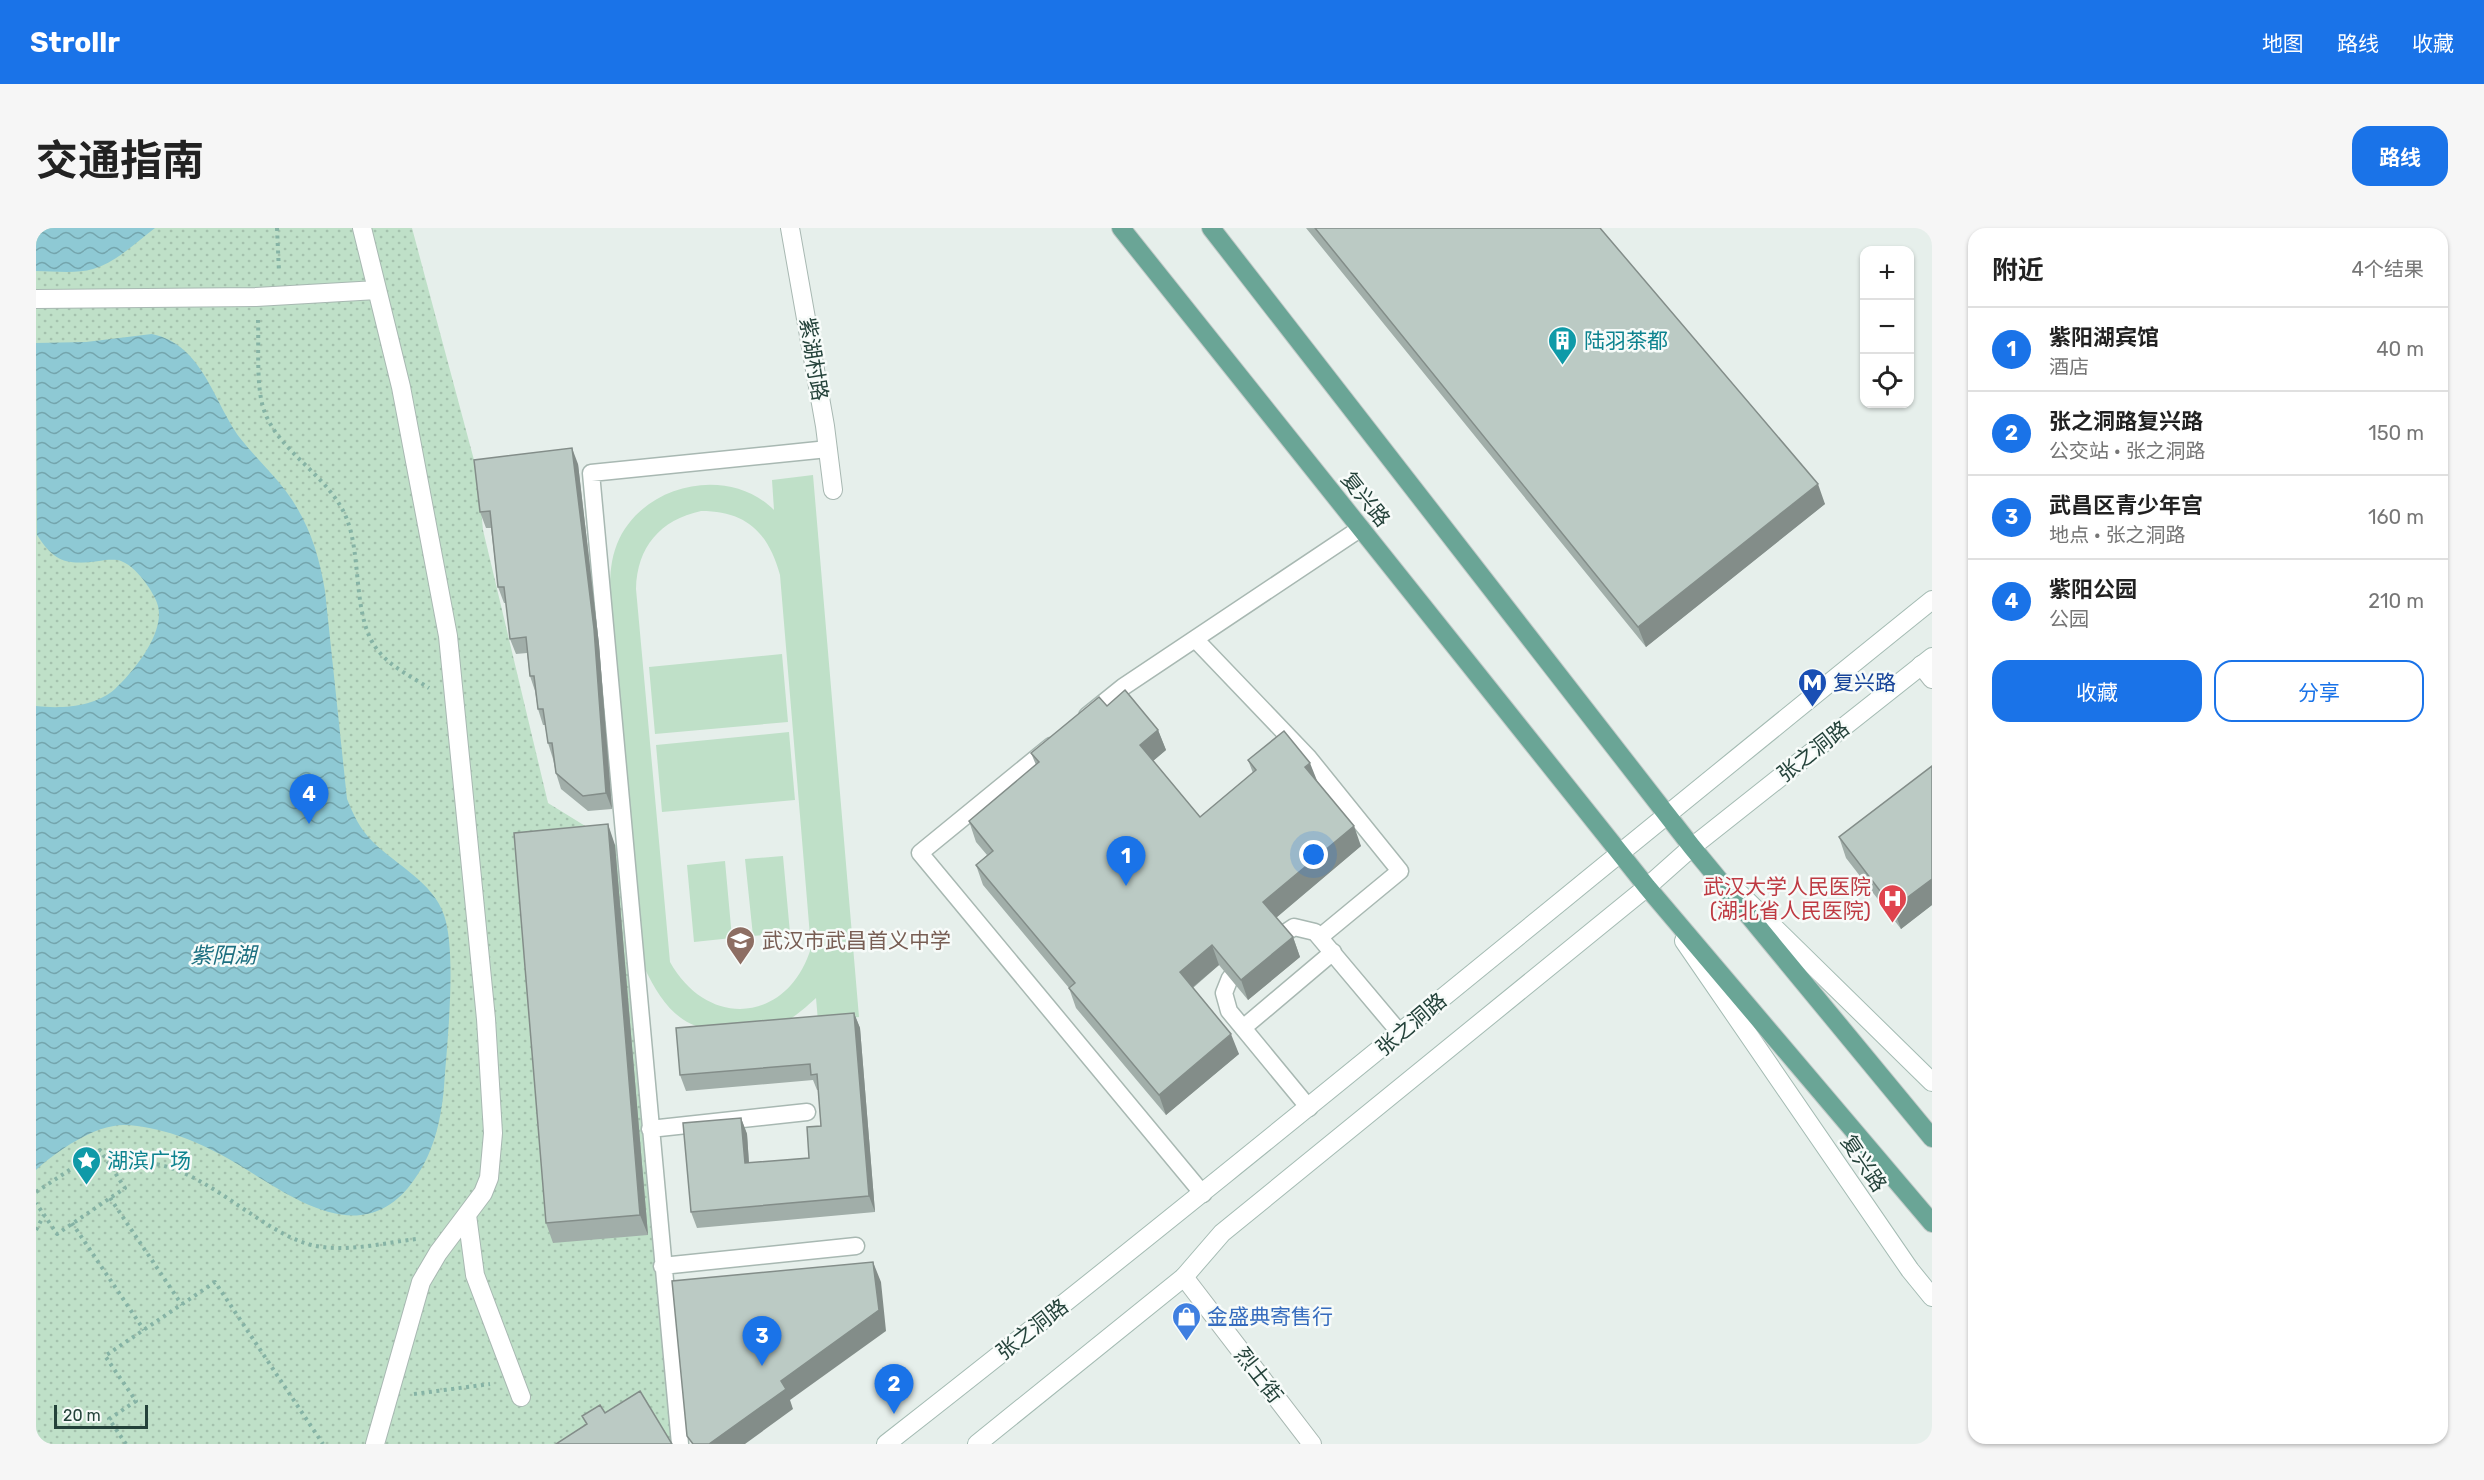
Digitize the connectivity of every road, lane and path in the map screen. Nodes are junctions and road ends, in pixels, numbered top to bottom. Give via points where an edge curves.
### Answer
1 (276, 228) edge
2 (362, 228) edge
3 (790, 228) edge
4 (1121, 228) edge
5 (1211, 228) edge
6 (377, 290) junction
7 (280, 296) junction
8 (256, 297) junction
9 (36, 299) edge
10 (828, 449) junction
11 (833, 490) dead end
12 (1361, 528) junction
13 (1932, 600) edge
14 (1195, 639) junction
15 (1928, 667) edge
16 (455, 704) junction
17 (1667, 813) junction
18 (1692, 847) junction
19 (1619, 852) junction
20 (1647, 887) junction
21 (1282, 935) edge
22 (1320, 936) junction
23 (1334, 952) junction
24 (1230, 978) edge
25 (1243, 1028) junction
26 (1400, 1033) junction
27 (1932, 1082) edge
28 (1309, 1108) junction
29 (807, 1112) dead end
30 (650, 1129) junction
31 (1932, 1138) edge
32 (113, 1170) junction
33 (36, 1192) edge
34 (1203, 1194) junction
35 (110, 1198) junction
36 (36, 1203) edge
37 (44, 1215) junction
38 (467, 1215) junction
39 (1932, 1222) edge
40 (72, 1223) junction
41 (36, 1230) edge
42 (453, 1234) junction
43 (856, 1246) dead end
44 (662, 1266) junction
45 (1184, 1277) junction
46 (1932, 1297) edge
47 (182, 1305) junction
48 (144, 1330) junction
49 (518, 1389) joint
50 (387, 1398) junction
51 (126, 1444) edge
52 (323, 1444) edge
53 (375, 1444) edge
54 (680, 1444) edge
55 (886, 1444) edge
56 (977, 1444) edge
57 (1312, 1444) edge

1 - 7 path
2 - 6 main road
3 - 10 main road, 紫湖村路
4 - 12 main road, 复兴路
5 - 17 main road, 复兴路
6 - 7 main road
6 - 16 main road via 401,387 446,624
7 - 8 main road
8 - 9 main road
8 - 16 path via 263,407 280,438 312,470 345,514 353,536 370,638 400,670
10 - 11 main road, 紫湖村路
10 - 30 lane via 591,473
12 - 14 lane
12 - 19 main road, 复兴路
13 - 17 main road, 张之洞路
14 - 22 lane via 1308,757 1400,871
14 - 34 lane via 1123,687 920,853
15 - 18 main road, 张之洞路
16 - 38 main road via 486,1019 493,1133 489,1178
17 - 18 main road, 复兴路
17 - 19 main road, 张之洞路
18 - 20 main road, 张之洞路
18 - 27 main road, 复兴路
18 - 31 main road
19 - 20 main road, 复兴路
19 - 26 main road, 张之洞路
20 - 39 main road
20 - 45 main road, 张之洞路 via 1222,1233
20 - 46 main road, 复兴路
21 - 22 lane via 1294,927 1304,927
22 - 23 lane
23 - 25 lane
23 - 26 lane
24 - 25 lane via 1224,1000
25 - 28 lane
26 - 28 main road, 张之洞路
28 - 34 main road, 张之洞路
29 - 30 lane
30 - 44 lane
32 - 33 path via 100,1150
32 - 35 path via 125,1188
32 - 42 path via 134,1162 172,1168 272,1227 314,1246 362,1247
34 - 55 main road, 张之洞路
35 - 40 path
35 - 47 path
36 - 37 path
37 - 40 path via 57,1234
37 - 41 path
38 - 42 main road
38 - 49 main road via 475,1275
40 - 48 path
42 - 50 main road via 421,1282
43 - 44 lane
44 - 54 lane
45 - 56 main road, 张之洞路
45 - 57 main road, 烈士街
47 - 48 path
47 - 52 path via 215,1282
48 - 51 path via 105,1356 136,1401 109,1419
49 - 50 path
50 - 53 main road

